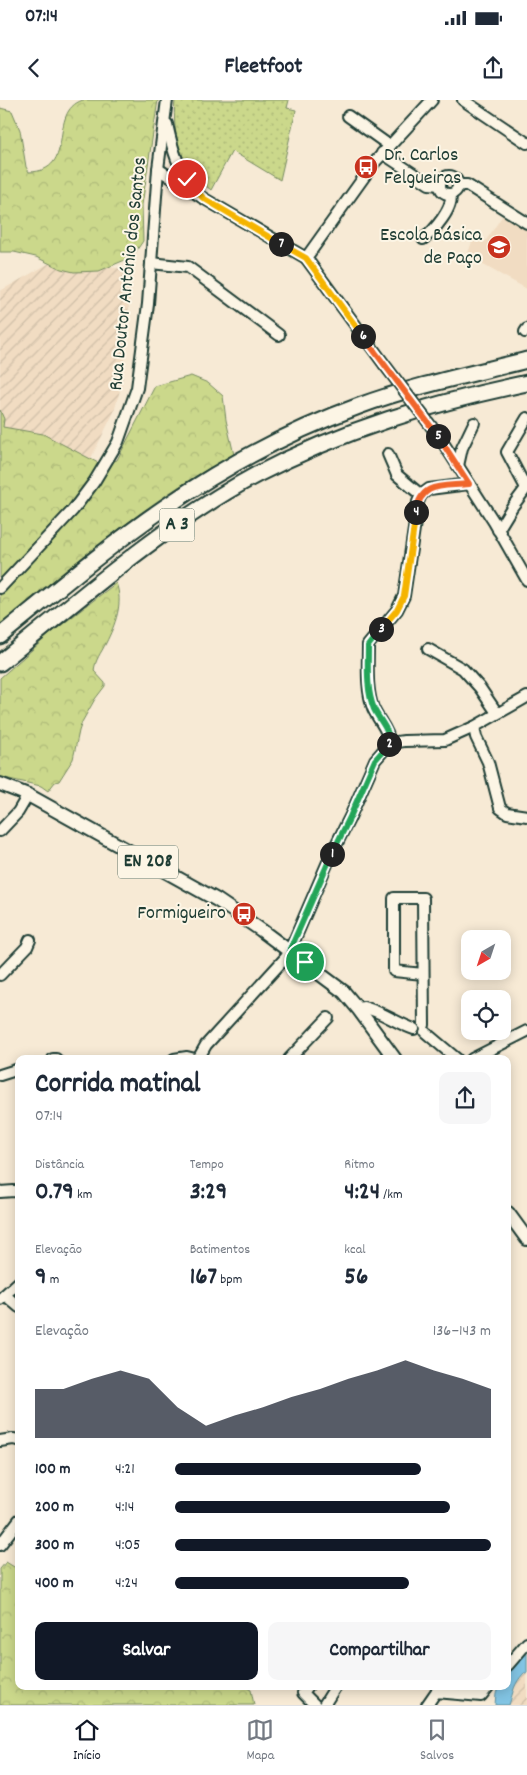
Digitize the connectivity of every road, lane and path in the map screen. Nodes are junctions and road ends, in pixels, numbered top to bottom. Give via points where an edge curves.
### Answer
1 (167, 100) edge
2 (432, 100) edge
3 (463, 100) edge
4 (165, 116) junction
5 (348, 116) dead end
6 (527, 143) edge
7 (390, 146) junction
8 (382, 153) junction
9 (158, 169) junction
10 (440, 185) junction
11 (454, 190) junction
12 (203, 198) junction
13 (527, 223) edge
14 (422, 240) dead end
15 (306, 258) junction
16 (151, 263) junction
17 (279, 335) dead end
18 (527, 360) edge
19 (527, 383) edge
20 (527, 418) edge
21 (474, 423) dead end
22 (388, 454) dead end
23 (458, 466) junction
24 (469, 484) junction
25 (526, 488) edge
26 (421, 495) junction
27 (498, 530) junction
28 (527, 580) edge
29 (0, 588) edge
30 (0, 636) edge
31 (428, 649) dead end
32 (0, 663) edge
33 (527, 697) edge
34 (497, 712) junction
35 (474, 728) junction
36 (390, 743) junction
37 (0, 784) edge
38 (28, 794) junction
39 (527, 816) edge
40 (0, 831) edge
41 (30, 940) dead end
42 (290, 950) junction
43 (423, 974) junction
44 (0, 975) edge
45 (359, 1010) junction
46 (328, 1018) dead end
47 (389, 1018) junction
48 (371, 1025) junction
49 (421, 1029) junction
50 (527, 1032) edge
51 (200, 1055) edge
52 (293, 1055) edge
53 (392, 1055) edge
54 (452, 1055) edge
55 (480, 1055) edge
56 (15, 1070) edge
57 (0, 1075) edge
58 (15, 1191) edge
59 (0, 1192) edge
60 (511, 1217) edge
61 (527, 1239) edge
62 (15, 1286) edge
63 (3, 1297) edge
64 (15, 1304) edge
65 (15, 1439) edge
66 (0, 1441) edge
67 (15, 1525) edge
68 (4, 1537) edge
69 (0, 1545) edge
70 (527, 1643) edge
71 (511, 1662) edge
72 (304, 1690) edge
73 (333, 1690) edge
74 (486, 1690) edge
75 (315, 1705) edge
76 (324, 1705) edge
77 (427, 1705) edge

1 - 4 street, Rua Doutor António dos Santos
2 - 7 street
3 - 6 street
4 - 9 street, Rua Doutor António dos Santos
4 - 12 street via 174,154 187,179
5 - 7 street
7 - 8 street
8 - 10 street via 429,184
8 - 15 street
9 - 12 street
9 - 16 street, Rua Doutor António dos Santos
10 - 11 street via 444,192
10 - 11 street via 450,176 457,181
11 - 13 street via 462,184 467,185
11 - 14 street via 451,203 432,232
12 - 15 street
15 - 23 street, bridge
16 - 17 street via 188,267
16 - 29 street, Rua Doutor António dos Santos via 137,388 118,442 73,510
18 - 30 highway, A 3 via 422,386 359,406 244,458 137,527
19 - 32 highway, A 3 via 470,395 376,422 255,476 155,540
20 - 25 street via 507,452
21 - 23 street via 462,448
22 - 26 street via 397,475
23 - 24 street
24 - 26 street via 429,489
24 - 27 street
25 - 27 street
26 - 36 street via 404,596 368,646 370,695
27 - 28 street
31 - 34 street via 463,669
33 - 34 street
34 - 35 street
35 - 36 street via 445,740
35 - 39 street via 488,762 500,808 507,813
36 - 42 street via 375,760
37 - 38 main road, EN 208
38 - 40 street via 18,812
38 - 42 main road, EN 208 via 217,900
41 - 44 street
42 - 45 main road, EN 208 via 344,992
42 - 51 street
43 - 43 street via 423,898 394,898 394,971
43 - 49 street
45 - 47 street via 363,1007 377,1010
45 - 48 main road, EN 208
46 - 52 street
47 - 48 street
47 - 49 street
48 - 53 main road, EN 208
49 - 54 street
50 - 55 street
56 - 57 street
58 - 59 street
60 - 61 main road
62 - 63 street
63 - 64 street
65 - 66 street
67 - 68 street
68 - 69 street
70 - 71 street
72 - 75 street
73 - 76 street
74 - 77 street via 481,1696 436,1692

